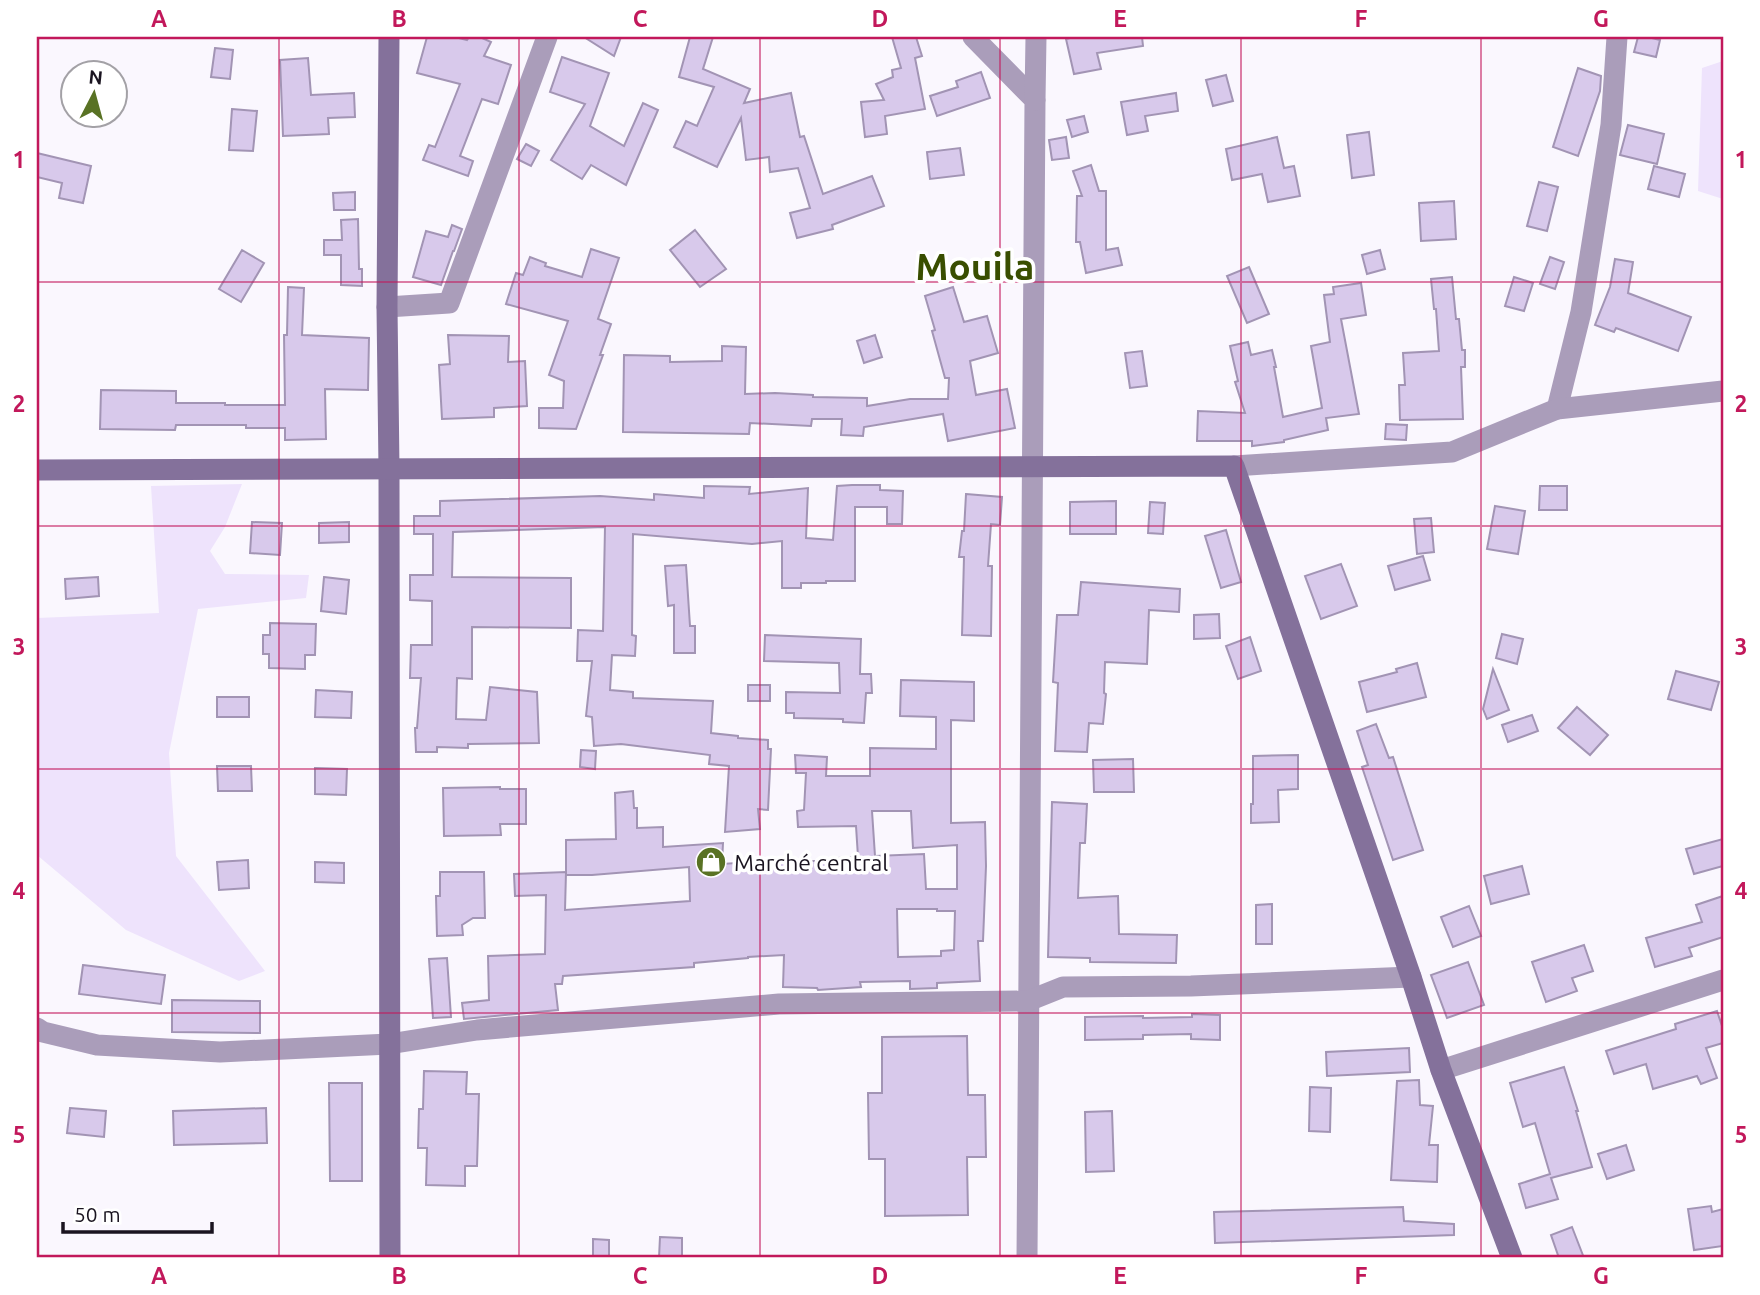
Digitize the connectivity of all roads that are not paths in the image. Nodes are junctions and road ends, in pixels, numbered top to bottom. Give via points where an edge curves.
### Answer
1 (389, 37) edge
2 (547, 37) edge
3 (974, 37) edge
4 (1036, 37) edge
5 (1617, 37) edge
6 (1035, 100) junction
7 (387, 307) junction
8 (1723, 391) edge
9 (1557, 409) junction
10 (1031, 466) junction
11 (1234, 466) junction
12 (389, 469) junction
13 (37, 470) edge
14 (1411, 977) junction
15 (1723, 979) edge
16 (1028, 1001) junction
17 (37, 1028) edge
18 (390, 1044) junction
19 (1441, 1070) junction
20 (390, 1258) edge
21 (1027, 1258) edge
22 (1512, 1258) edge

1 - 7 street
2 - 7 street via 449,303
3 - 6 street
4 - 6 street
5 - 9 street via 1611,125 1581,312
6 - 10 street
7 - 12 street
8 - 9 street
9 - 11 street via 1452,452
10 - 11 street
10 - 12 street
10 - 16 street
11 - 14 street
12 - 13 street
12 - 18 street
14 - 16 street via 1063,987
14 - 19 street
15 - 19 street
16 - 18 street via 779,1004 477,1030
16 - 21 street
17 - 18 street via 97,1045 220,1052
18 - 20 street
19 - 22 street

